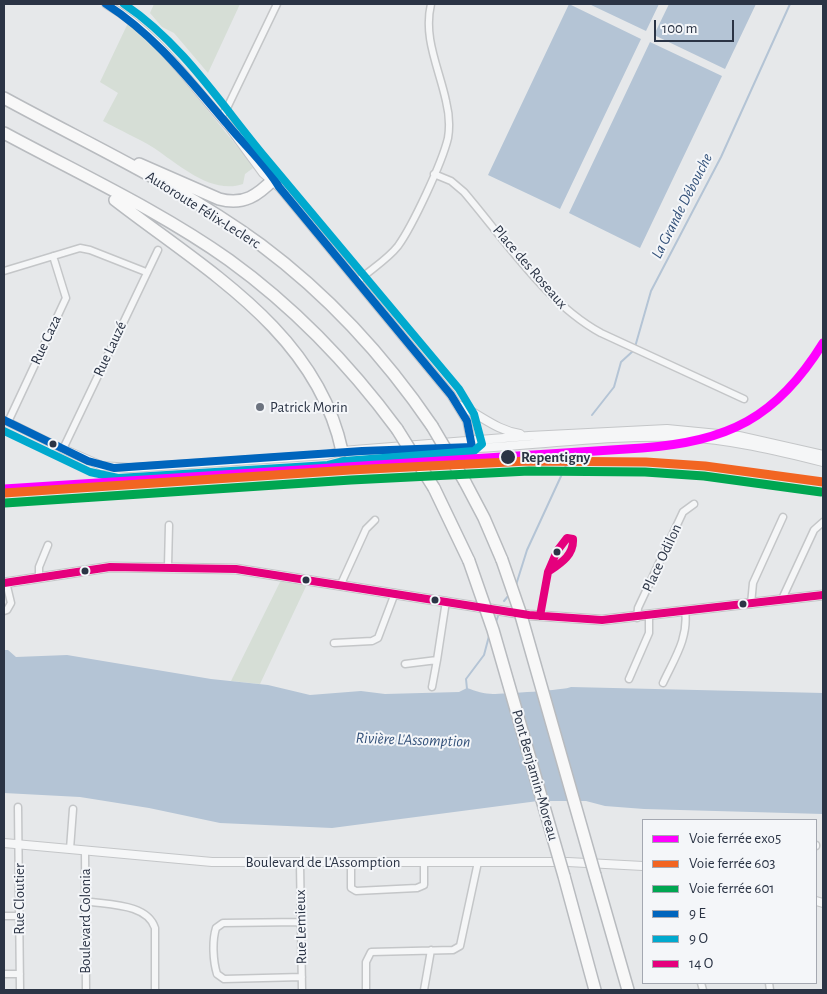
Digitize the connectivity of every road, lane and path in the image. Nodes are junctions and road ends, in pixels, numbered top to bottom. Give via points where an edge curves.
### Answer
1 (106, 4) edge
2 (277, 4) edge
3 (431, 4) edge
4 (4, 98) edge
5 (221, 117) junction
6 (4, 133) edge
7 (87, 143) junction
8 (434, 174) junction
9 (86, 178) junction
10 (275, 182) junction
11 (158, 250) dead end
12 (54, 256) junction
13 (4, 271) edge
14 (146, 272) junction
15 (358, 281) junction
16 (744, 399) dead end
17 (458, 405) junction
18 (6, 421) edge
19 (529, 436) junction
20 (472, 444) junction
21 (63, 449) junction
22 (342, 451) junction
23 (823, 455) edge
24 (823, 462) edge
25 (694, 504) dead end
26 (783, 517) dead end
27 (375, 520) dead end
28 (823, 522) edge
29 (169, 525) dead end
30 (48, 545) dead end
31 (502, 560) joint
32 (469, 561) joint
33 (168, 566) junction
34 (39, 576) junction
35 (5, 582) edge
36 (341, 584) junction
37 (395, 593) junction
38 (823, 595) edge
39 (782, 599) junction
40 (446, 601) junction
41 (750, 604) junction
42 (685, 610) junction
43 (4, 611) edge
44 (649, 616) junction
45 (637, 618) junction
46 (334, 643) dead end
47 (436, 660) junction
48 (405, 664) dead end
49 (628, 679) dead end
50 (662, 683) dead end
51 (432, 687) dead end
52 (18, 807) dead end
53 (73, 809) dead end
54 (4, 843) edge
55 (19, 843) junction
56 (70, 849) junction
57 (85, 852) junction
58 (424, 862) junction
59 (478, 862) junction
60 (300, 863) junction
61 (351, 863) junction
62 (642, 866) edge
63 (85, 901) junction
64 (4, 916) edge
65 (19, 916) junction
66 (301, 922) junction
67 (431, 950) junction
68 (4, 974) edge
69 (20, 974) junction
70 (302, 977) junction
71 (20, 990) edge
72 (86, 990) edge
73 (155, 990) edge
74 (302, 990) edge
75 (366, 990) edge
76 (424, 990) edge
77 (595, 990) edge
78 (628, 990) edge

1 - 5 street via 155,40
2 - 5 street
3 - 8 street via 428,19 430,39 449,123 446,144
4 - 7 highway, Autoroute Félix-Leclerc
5 - 10 street via 266,165
6 - 9 highway, Autoroute Félix-Leclerc
7 - 10 highway via 224,201 248,200
7 - 31 highway, Autoroute Félix-Leclerc, bridge via 209,210 260,245 341,314 373,349 432,426 484,518
8 - 15 street via 398,245
8 - 16 street, Place des Roseaux via 451,181 464,192 545,288 586,324
9 - 22 highway via 219,278 268,320 314,381 333,420
9 - 32 highway, Autoroute Félix-Leclerc, bridge via 202,243 265,288 314,331 341,359 397,429 434,488
10 - 15 street
11 - 14 street, Rue Lauzé
12 - 13 street
12 - 14 street via 80,248
12 - 18 street, Rue Caza via 66,298
14 - 21 street, Rue Lauzé
15 - 17 street
17 - 19 street via 472,410 498,429
17 - 20 street
18 - 21 street
19 - 20 street
19 - 23 street via 688,430 740,436
20 - 22 street
20 - 24 street via 682,437 748,444
21 - 22 street via 110,467 325,455
25 - 45 street, Place Odilon via 683,512 638,608
26 - 41 street via 753,583
27 - 36 street via 366,529
28 - 39 street via 814,530
29 - 33 street
30 - 34 street via 39,567
31 - 78 highway, Pont Benjamin-Moreau, bridge via 522,618
32 - 77 highway, Pont Benjamin-Moreau, bridge via 492,624
33 - 34 main road via 110,567
33 - 36 main road via 236,569
34 - 35 main road
35 - 43 street via 11,603
36 - 37 main road
37 - 40 main road
37 - 46 street via 378,638
38 - 39 main road
39 - 41 main road
40 - 45 main road via 554,617
40 - 47 street
41 - 42 main road
42 - 44 main road
42 - 50 street via 687,625 684,639
44 - 45 main road
44 - 49 street via 649,633
47 - 48 street
47 - 51 street
52 - 55 street, Rue Cloutier
53 - 56 street
54 - 55 street, Boulevard de L'Assomption
55 - 56 street, Boulevard de L'Assomption
55 - 65 street, Rue Cloutier
56 - 57 street, Boulevard de L'Assomption
57 - 60 street, Boulevard de L'Assomption via 212,862
57 - 63 street, Boulevard Colonia
58 - 59 street, Boulevard de L'Assomption
58 - 61 street, Boulevard de L'Assomption
58 - 61 street via 424,885 418,888 356,891 350,884
59 - 62 street, Boulevard de L'Assomption via 591,862
59 - 67 street via 460,944 453,950
60 - 61 street, Boulevard de L'Assomption
60 - 66 street, Rue Lemieux
63 - 72 street, Boulevard Colonia
63 - 73 street via 142,911 152,919 155,928
64 - 65 street
65 - 69 street, Rue Cloutier
66 - 70 street, Rue Lemieux
66 - 70 street via 223,924 216,928 214,934 214,962 216,974 224,979
67 - 75 street via 370,952 366,962
67 - 76 street
68 - 69 street
69 - 71 street, Rue Cloutier
70 - 74 street, Rue Lemieux

